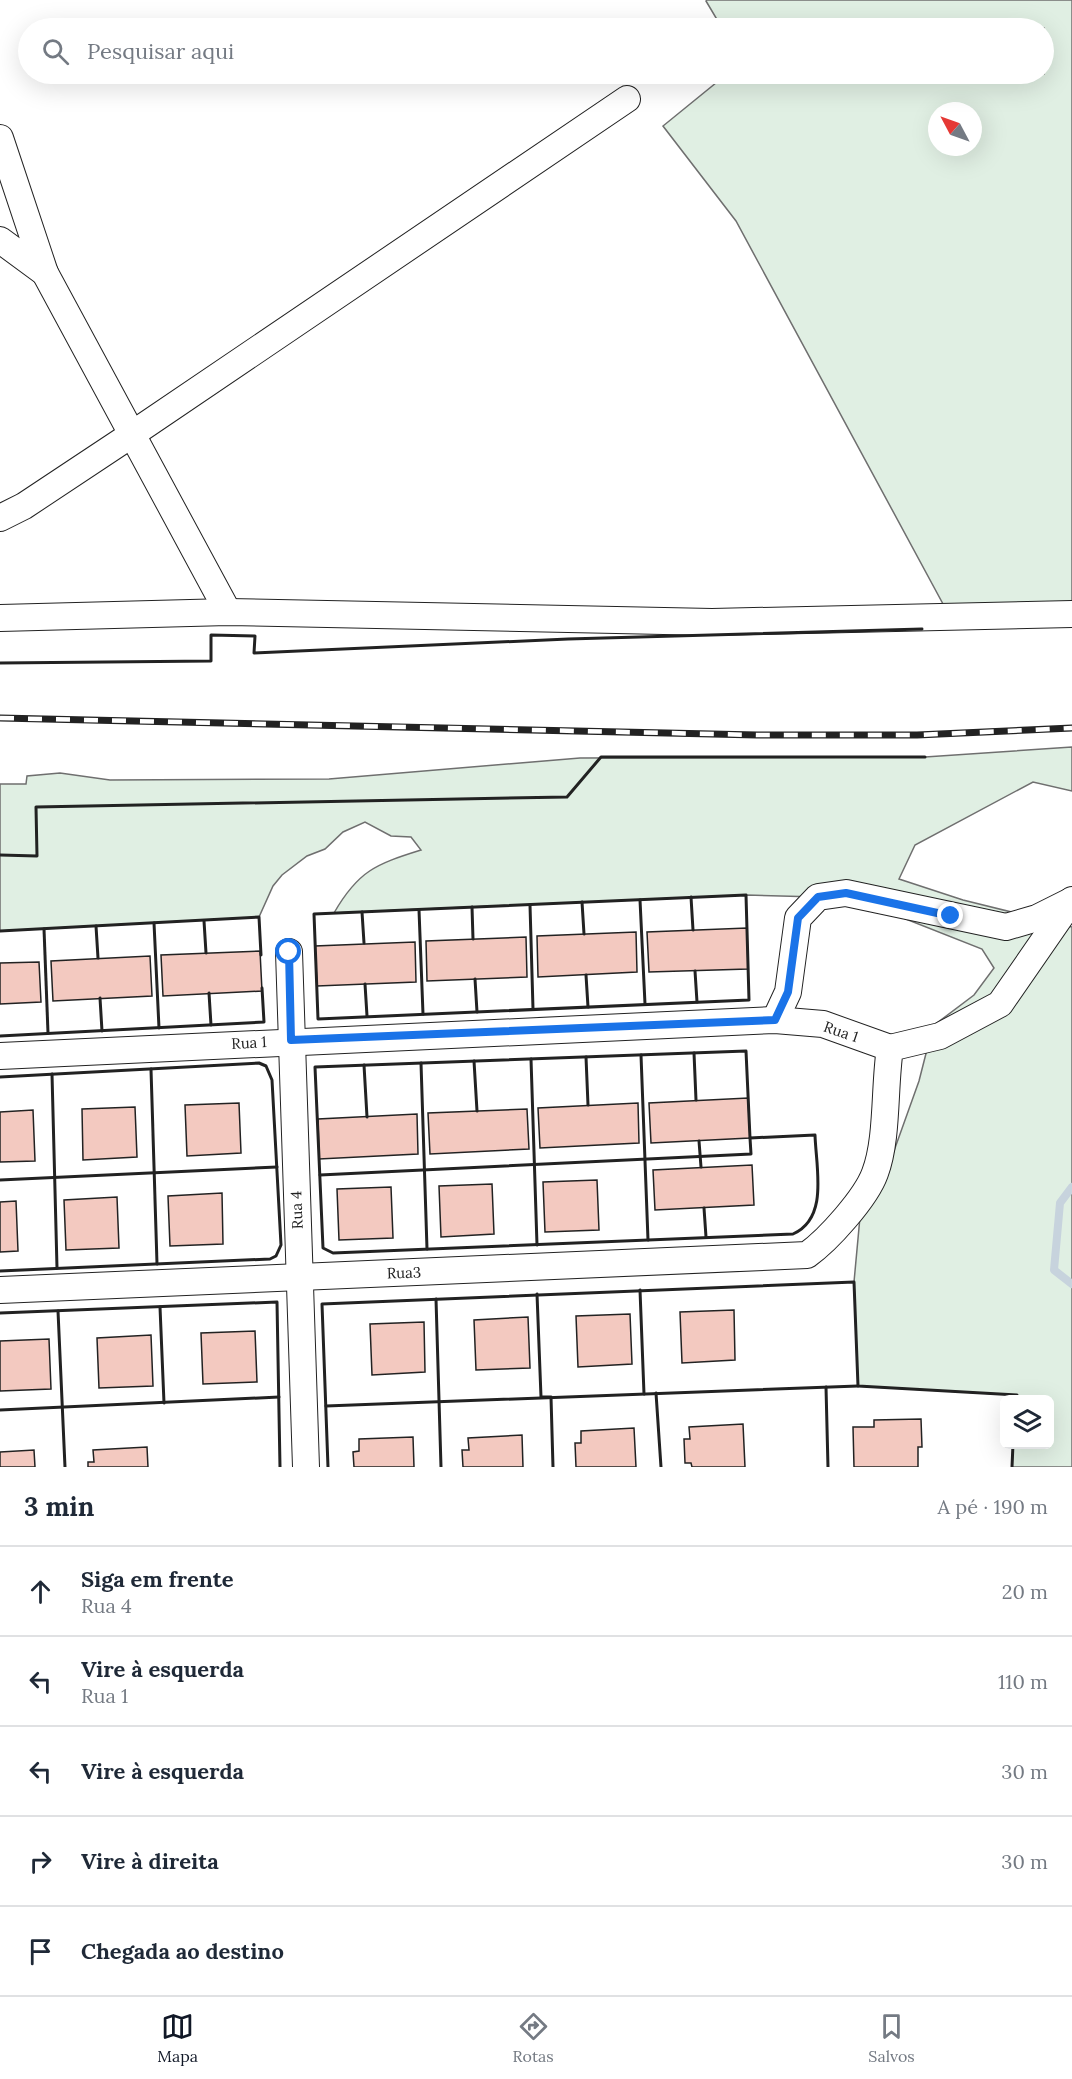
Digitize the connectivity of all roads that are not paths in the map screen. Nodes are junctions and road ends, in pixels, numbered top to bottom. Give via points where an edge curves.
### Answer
1 (627, 99) dead end
2 (0, 138) edge
3 (0, 240) edge
4 (45, 273) junction
5 (131, 435) junction
6 (0, 518) edge
7 (228, 612) junction
8 (1072, 614) edge
9 (0, 618) edge
10 (289, 952) dead end
11 (775, 1020) junction
12 (291, 1040) junction
13 (890, 1048) junction
14 (0, 1056) edge
15 (299, 1277) junction
16 (0, 1290) edge
17 (306, 1467) edge

1 - 5 street
2 - 4 street
3 - 4 street
4 - 5 street
5 - 6 street
5 - 7 street
7 - 8 street via 711,622
7 - 9 street
10 - 12 street, Rua 4
11 - 12 street, Rua 1
11 - 13 street, Rua 1 via 823,1024
11 - 13 street via 788,992 798,918 818,897 846,893 1006,927 1037,918 1072,900 1000,1004 940,1036
12 - 14 street, Rua 1
12 - 15 street, Rua 4
13 - 15 street, Rua3 via 875,1174 834,1232 807,1256
15 - 16 street, Rua3
15 - 17 street, Rua 4

